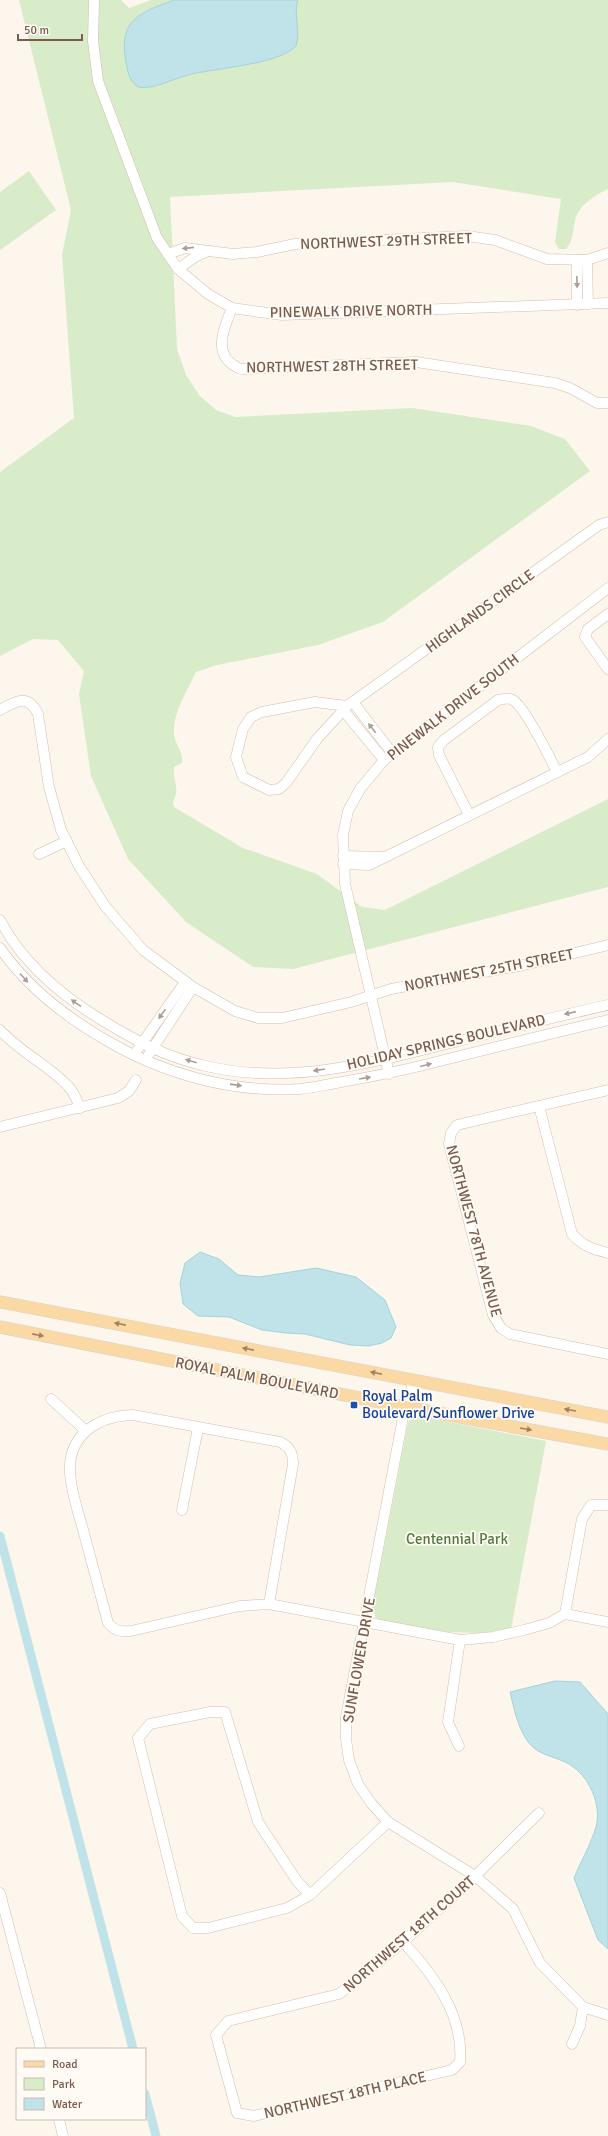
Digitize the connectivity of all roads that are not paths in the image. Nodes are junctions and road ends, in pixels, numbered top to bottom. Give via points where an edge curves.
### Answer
1 (94, 0) edge
2 (208, 251) junction
3 (608, 253) edge
4 (168, 254) junction
5 (582, 260) junction
6 (178, 269) junction
7 (608, 303) edge
8 (577, 304) junction
9 (588, 304) junction
10 (232, 308) junction
11 (608, 402) edge
12 (608, 522) edge
13 (608, 588) edge
14 (608, 614) edge
15 (608, 669) edge
16 (348, 706) junction
17 (0, 710) edge
18 (608, 739) edge
19 (392, 753) junction
20 (384, 760) junction
21 (557, 772) junction
22 (468, 815) junction
23 (67, 841) junction
24 (39, 854) dead end
25 (343, 860) junction
26 (0, 920) edge
27 (608, 945) edge
28 (0, 948) edge
29 (189, 985) junction
30 (370, 995) junction
31 (608, 1005) edge
32 (608, 1020) edge
33 (0, 1030) edge
34 (141, 1044) junction
35 (152, 1049) junction
36 (133, 1056) junction
37 (385, 1060) junction
38 (144, 1061) junction
39 (389, 1074) junction
40 (136, 1080) dead end
41 (608, 1090) edge
42 (539, 1106) junction
43 (80, 1108) junction
44 (0, 1127) edge
45 (608, 1253) edge
46 (0, 1302) edge
47 (0, 1327) edge
48 (608, 1354) edge
49 (414, 1381) junction
50 (51, 1399) dead end
51 (405, 1407) junction
52 (608, 1417) edge
53 (198, 1428) junction
54 (85, 1430) junction
55 (608, 1444) edge
56 (608, 1505) edge
57 (182, 1510) dead end
58 (269, 1604) junction
59 (565, 1614) junction
60 (608, 1622) edge
61 (366, 1623) junction
62 (460, 1640) junction
63 (459, 1746) dead end
64 (539, 1813) dead end
65 (388, 1822) junction
66 (475, 1876) junction
67 (0, 1893) edge
68 (310, 1895) junction
69 (403, 1942) junction
70 (583, 2008) junction
71 (608, 2015) edge
72 (572, 2044) dead end
73 (41, 2048) edge
74 (237, 2113) joint
75 (59, 2120) edge
76 (63, 2136) edge

1 - 4 street, PINEWALK DRIVE NORTH via 93,41 98,81 157,238
2 -> 4 street, NORTHWEST 29TH STREET via 185,248
2 - 5 street, NORTHWEST 29TH STREET via 233,254 295,244 467,236 495,240 547,259
2 - 6 street
3 - 5 street, NORTHWEST 29TH STREET
4 - 6 street, PINEWALK DRIVE NORTH
5 -> 8 street
5 - 9 street
6 - 10 street, PINEWALK DRIVE NORTH via 208,294
7 - 9 street, PINEWALK DRIVE NORTH
8 - 9 street, PINEWALK DRIVE NORTH
8 - 10 street, PINEWALK DRIVE NORTH via 282,315
10 - 11 street, NORTHWEST 28TH STREET via 222,333 222,346 224,356 231,365 241,369 416,362 555,383 597,403
12 - 16 street, HIGHLANDS CIRCLE via 599,525
13 - 19 street, PINEWALK DRIVE SOUTH
14 - 15 street via 588,629 585,637
16 - 16 street, HIGHLANDS CIRCLE via 317,739 279,789 269,790 243,777 236,757 244,729 251,717 262,712 315,702
19 -> 16 street
16 - 20 street
17 - 23 street, NORTHWEST 25TH STREET via 16,701 27,701 34,706 38,714 49,787 61,830
18 - 21 street via 588,757
19 - 20 street, PINEWALK DRIVE SOUTH
20 - 25 street, PINEWALK DRIVE SOUTH via 360,789 348,811 342,835
21 - 22 street
21 - 22 street, PINEWALK DRIVE SOUTH via 536,732 515,701 508,698 498,700 438,747 439,755
22 - 25 street via 369,865
23 - 24 street
23 - 29 street, NORTHWEST 25TH STREET via 79,866 105,906 143,950
25 - 30 street, PINEWALK DRIVE SOUTH via 345,884
34 -> 26 street, HOLIDAY SPRINGS BOULEVARD via 64,995 44,978 21,952
27 - 30 street, NORTHWEST 25TH STREET via 524,965 434,980
28 -> 36 street, HOLIDAY SPRINGS BOULEVARD via 34,989 55,1007 86,1029
29 - 30 street, NORTHWEST 25TH STREET via 235,1011 258,1018 282,1018
29 -> 34 street
29 - 35 street
30 - 37 street, PINEWALK DRIVE SOUTH
31 -> 37 street, HOLIDAY SPRINGS BOULEVARD
39 -> 32 street, HOLIDAY SPRINGS BOULEVARD
33 - 43 street via 68,1085 75,1094
34 - 35 street, HOLIDAY SPRINGS BOULEVARD
34 - 36 street
37 -> 35 street, HOLIDAY SPRINGS BOULEVARD via 299,1074 252,1072 207,1066
35 - 38 street
36 - 38 street, HOLIDAY SPRINGS BOULEVARD
37 - 39 street, PINEWALK DRIVE SOUTH
38 -> 39 street, HOLIDAY SPRINGS BOULEVARD via 204,1081 250,1088 300,1089
40 - 43 street via 129,1091 118,1098
41 - 42 street
42 - 45 street via 572,1234 580,1243 591,1249
42 - 48 street, NORTHWEST 78TH AVENUE via 457,1125 451,1133 449,1144 493,1315 501,1328 510,1334
43 - 44 street
49 -> 46 main road, ROYAL PALM BOULEVARD
47 -> 51 main road, ROYAL PALM BOULEVARD
49 - 51 street, SUNFLOWER DRIVE
52 -> 49 main road, ROYAL PALM BOULEVARD
50 - 54 street
51 -> 55 main road, ROYAL PALM BOULEVARD
51 - 61 street, SUNFLOWER DRIVE
53 - 54 street via 133,1415 118,1415
53 - 57 street
53 - 58 street via 280,1442 291,1450 293,1464
54 - 58 street via 77,1442 70,1472 108,1622 114,1630 131,1631 240,1606
56 - 59 street via 591,1505 582,1520
58 - 61 street
59 - 60 street
59 - 62 street via 549,1623 524,1630 494,1637
61 - 62 street
61 - 65 street, SUNFLOWER DRIVE via 346,1717 346,1739 349,1760 358,1784
62 - 63 street via 448,1722
64 - 66 street, NORTHWEST 18TH COURT
65 - 66 street, SUNFLOWER DRIVE
65 - 68 street
66 - 69 street, NORTHWEST 18TH COURT
66 - 70 street, SUNFLOWER DRIVE via 513,1909 540,1963
67 - 73 street
68 - 68 street via 258,1822 226,1712 210,1712 150,1724 138,1738 182,1916 193,1928 208,1928 287,1908
69 - 74 street, NORTHWEST 18TH COURT via 340,1994 228,2021 216,2035
69 - 74 street, NORTHWEST 18TH PLACE via 422,1962 450,2006 462,2047 460,2062 452,2070 254,2116
70 - 71 street
70 - 72 street via 580,2026
75 - 76 street

